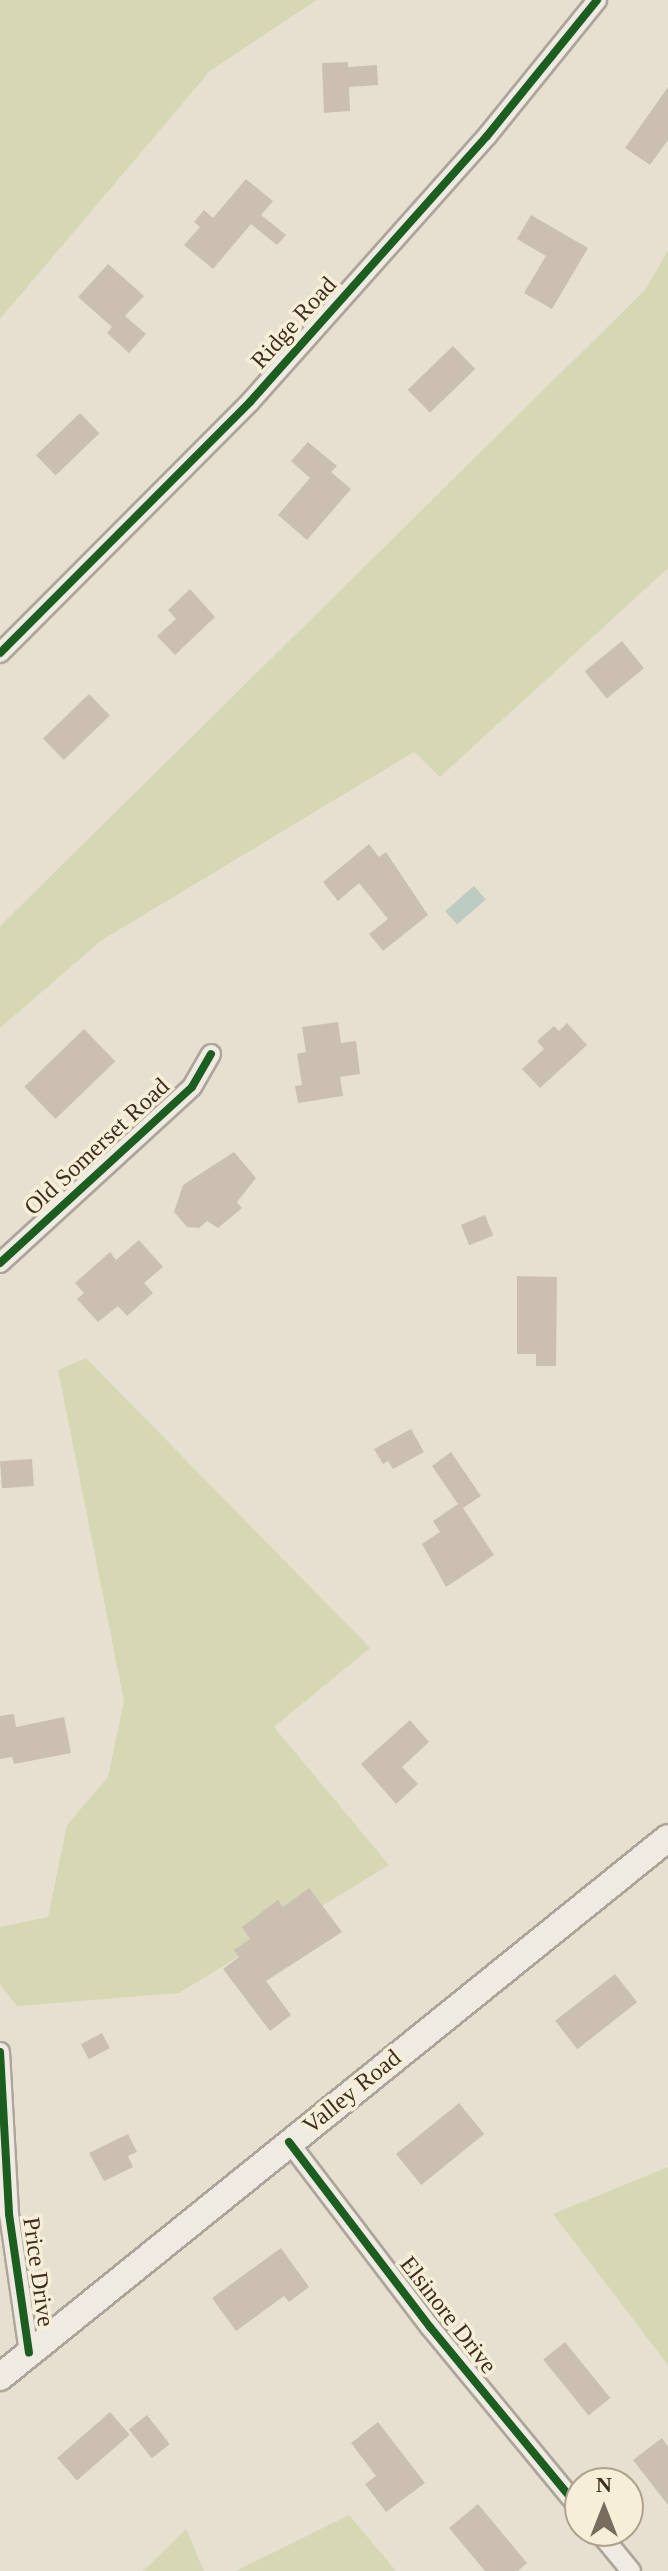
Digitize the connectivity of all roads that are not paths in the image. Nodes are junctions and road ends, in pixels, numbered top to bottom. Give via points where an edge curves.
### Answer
1 (597, 0) edge
2 (0, 653) edge
3 (211, 1054) dead end
4 (0, 1263) edge
5 (668, 1838) edge
6 (0, 2052) edge
7 (289, 2142) junction
8 (29, 2353) junction
9 (0, 2377) edge
10 (564, 2490) edge
11 (611, 2547) edge
12 (631, 2571) edge

1 - 2 street, Ridge Road via 487,136 250,402
3 - 4 street, Old Somerset Road via 192,1087
5 - 7 main road, Valley Road
6 - 8 street, Price Drive via 9,2214
7 - 8 main road, Valley Road
7 - 10 street, Elsinore Drive via 430,2327
8 - 9 main road, Valley Road
11 - 12 street

